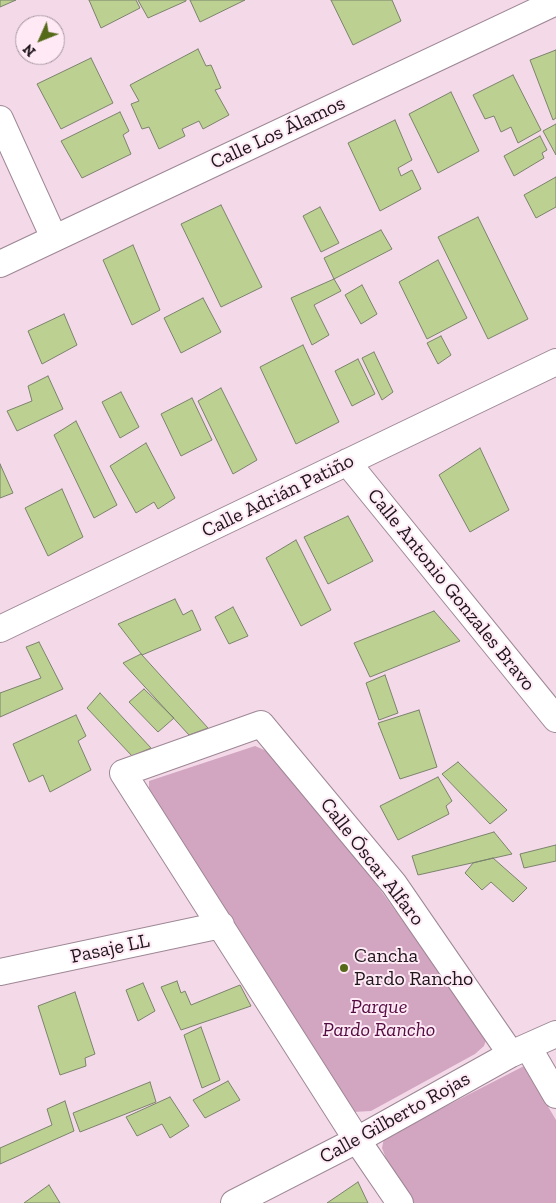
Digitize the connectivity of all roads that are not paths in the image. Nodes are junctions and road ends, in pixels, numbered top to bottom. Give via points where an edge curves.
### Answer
1 (556, 2) edge
2 (0, 119) edge
3 (54, 238) junction
4 (0, 264) edge
5 (556, 362) edge
6 (347, 462) junction
7 (0, 629) edge
8 (555, 714) edge
9 (220, 925) junction
10 (0, 972) edge
11 (556, 1034) edge
12 (519, 1050) junction
13 (556, 1095) edge
14 (357, 1140) junction
15 (234, 1203) edge
16 (400, 1203) edge

1 - 3 street, Calle Los Álamos
2 - 3 street
3 - 4 street, Calle Los Álamos
5 - 6 street, Calle Adrián Patiño
6 - 7 street, Calle Adrián Patiño
6 - 8 street, Calle Antonio Gonzales Bravo
9 - 10 street, Pasaje LL
9 - 12 street, Calle Óscar Alfaro via 124,772 261,724 394,884
9 - 14 street
11 - 12 street, Calle Gilberto Rojas
12 - 13 street, Calle Óscar Alfaro
12 - 14 street, Calle Gilberto Rojas
14 - 15 street, Calle Gilberto Rojas
14 - 16 street

